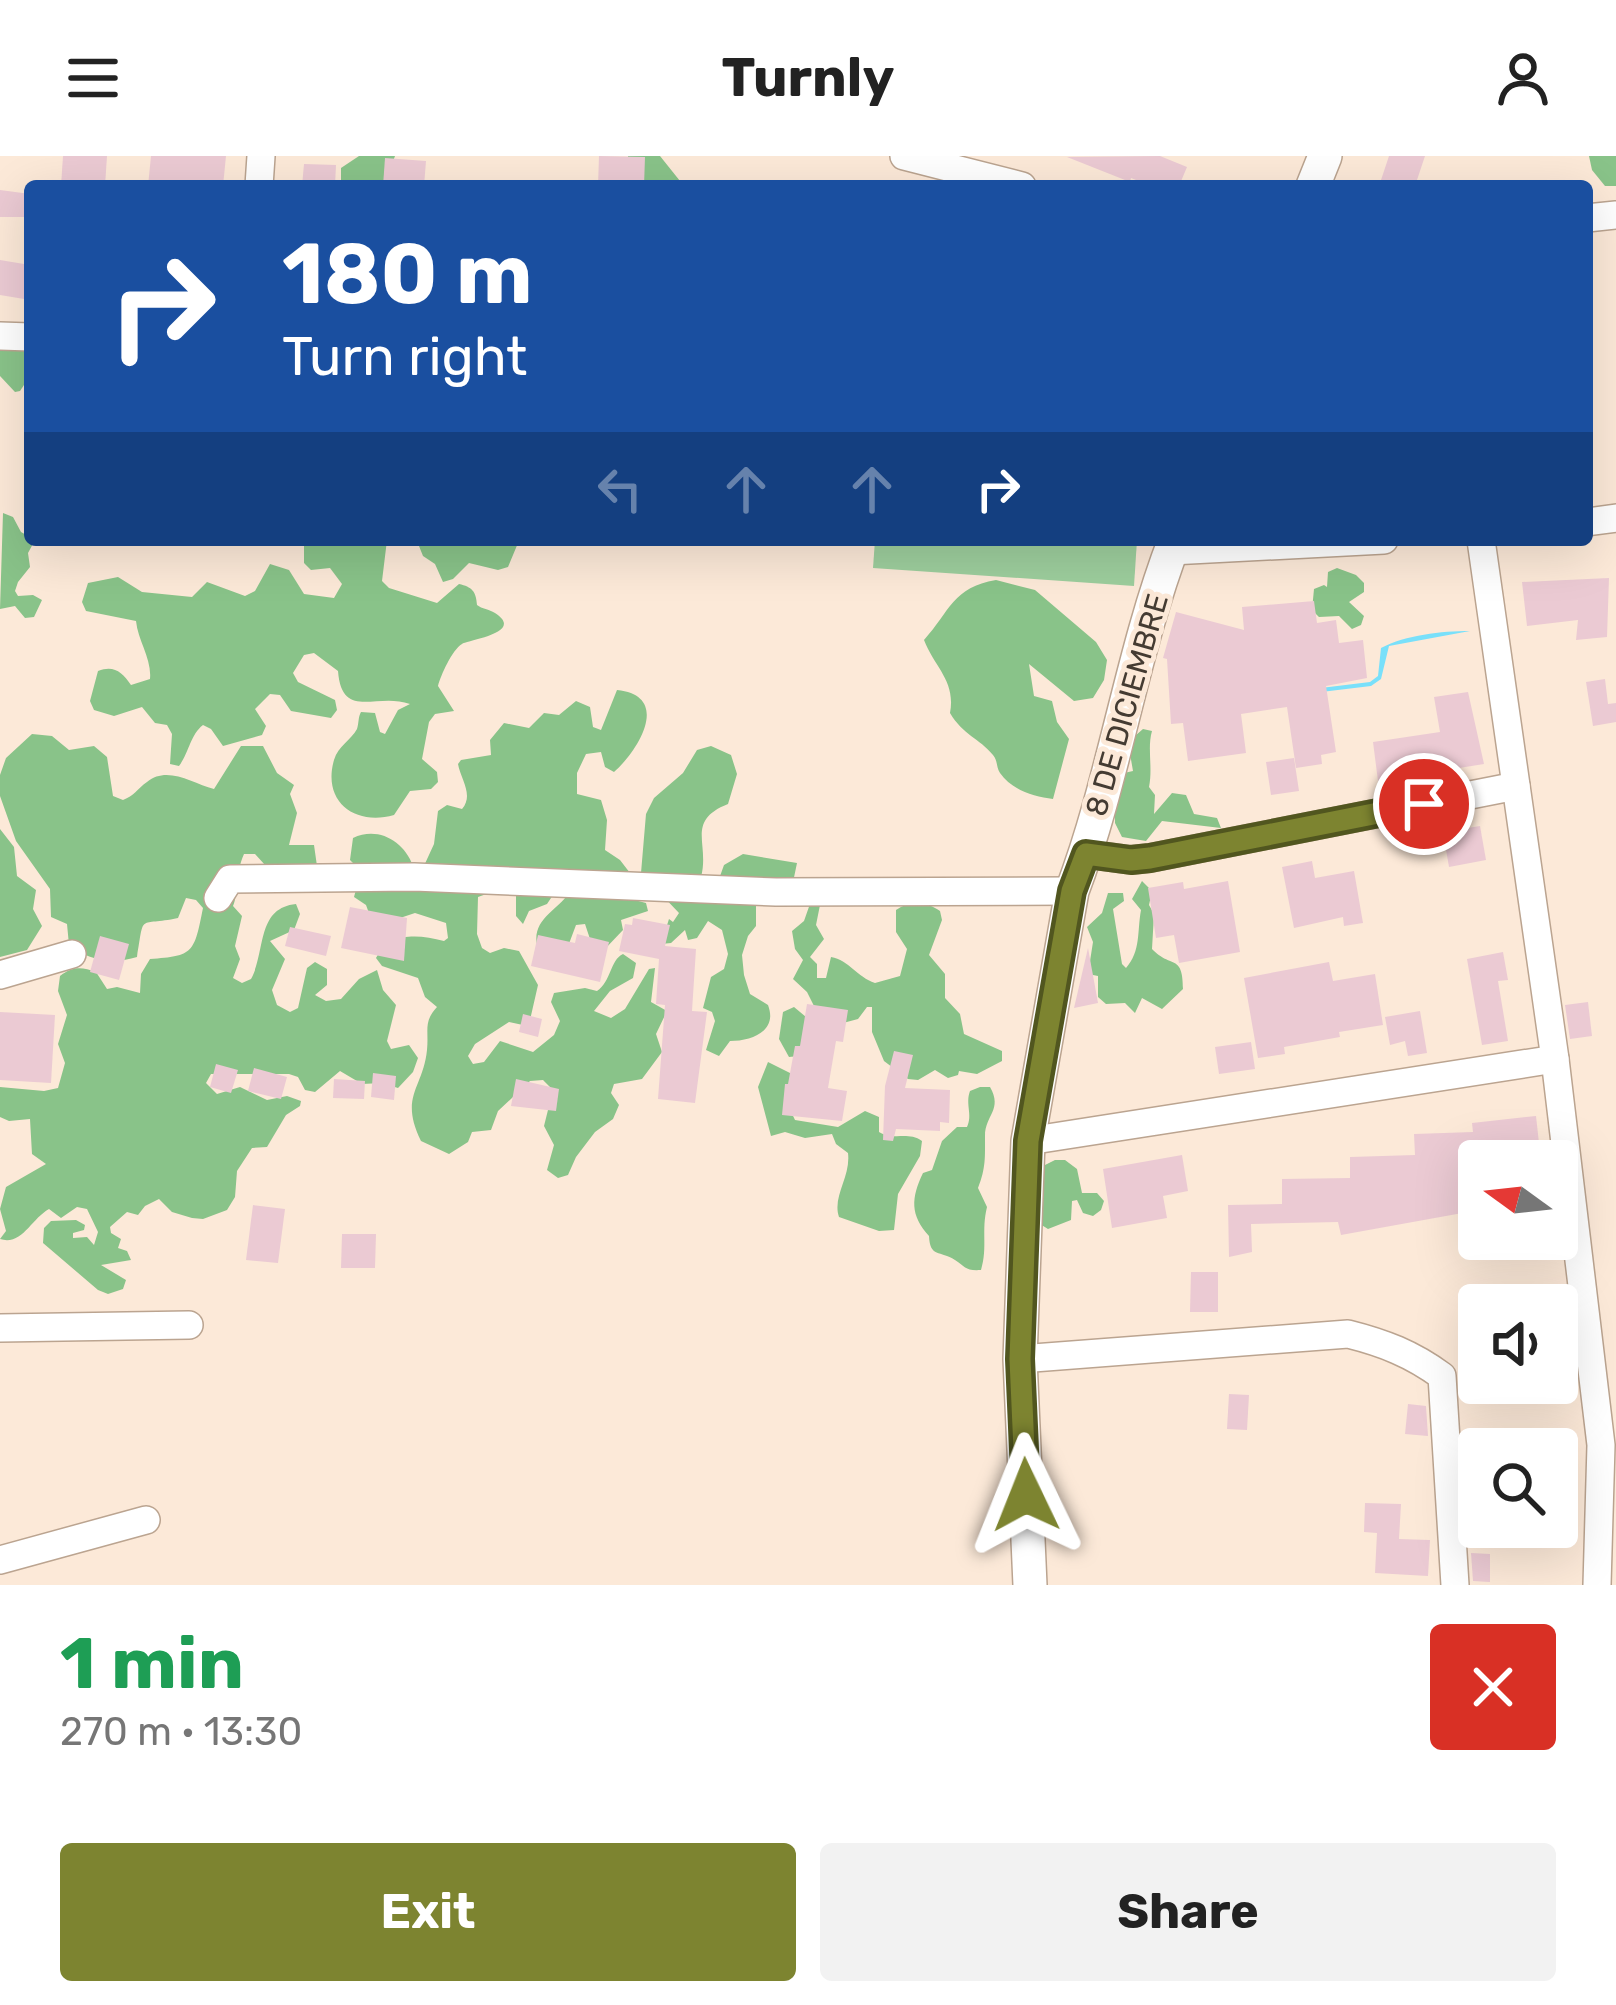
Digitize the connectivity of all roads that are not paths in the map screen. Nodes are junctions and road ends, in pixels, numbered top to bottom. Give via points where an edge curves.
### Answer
1 (904, 156) edge
2 (998, 180) edge
3 (1173, 546) edge
4 (1482, 546) edge
5 (1516, 786) junction
6 (1086, 854) junction
7 (1072, 891) junction
8 (218, 898) dead end
9 (72, 954) dead end
10 (0, 975) edge
11 (1555, 1060) junction
12 (1028, 1141) junction
13 (189, 1325) dead end
14 (0, 1328) edge
15 (1020, 1359) junction
16 (1609, 1445) edge
17 (146, 1520) dead end
18 (0, 1560) edge
19 (1030, 1585) edge
20 (1455, 1585) edge
21 (1597, 1585) edge

1 - 2 street
3 - 6 street, 8 DE DICIEMBRE
4 - 5 street
5 - 6 street via 1150,858
5 - 11 street
6 - 7 street, 8 DE DICIEMBRE
7 - 8 street via 776,892 414,877 230,879
7 - 12 street, 8 DE DICIEMBRE
9 - 10 street
11 - 12 street
11 - 16 street
12 - 15 street, 8 DE DICIEMBRE
13 - 14 street
15 - 19 street, 8 DE DICIEMBRE
15 - 20 street via 1348,1334 1406,1352 1442,1376
16 - 21 street
17 - 18 street

